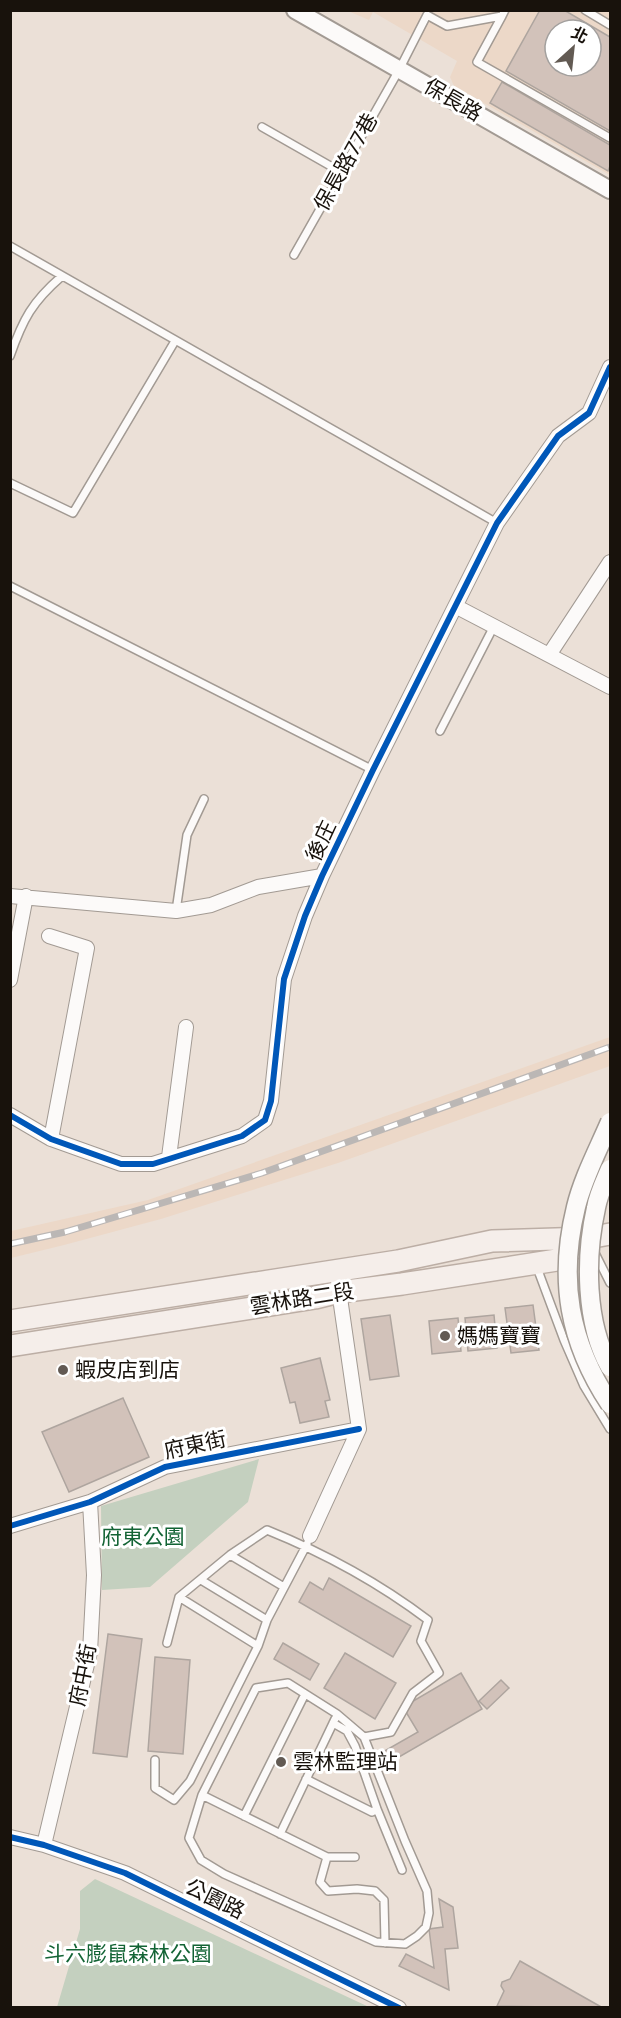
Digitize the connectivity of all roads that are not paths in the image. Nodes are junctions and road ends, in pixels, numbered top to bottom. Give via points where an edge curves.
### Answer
1 (295, 10) edge
2 (418, 10) edge
3 (585, 10) edge
4 (503, 13) edge
5 (427, 15) junction
6 (610, 25) edge
7 (399, 70) junction
8 (262, 127) dead end
9 (610, 138) edge
10 (341, 172) junction
11 (610, 190) edge
12 (10, 246) edge
13 (294, 255) dead end
14 (62, 276) junction
15 (175, 341) junction
16 (10, 356) edge
17 (610, 367) edge
18 (10, 483) edge
19 (497, 523) junction
20 (608, 569) edge
21 (10, 586) edge
22 (457, 607) junction
23 (494, 626) junction
24 (549, 655) junction
25 (610, 687) edge
26 (441, 731) dead end
27 (373, 770) junction
28 (204, 799) dead end
29 (322, 876) junction
30 (10, 896) edge
31 (26, 897) junction
32 (176, 911) junction
33 (49, 936) dead end
34 (10, 980) edge
35 (186, 1027) dead end
36 (10, 1115) edge
37 (610, 1122) edge
38 (51, 1139) junction
39 (170, 1157) junction
40 (610, 1168) edge
41 (610, 1234) edge
42 (588, 1238) junction
43 (535, 1262) junction
44 (336, 1270) junction
45 (610, 1283) edge
46 (339, 1292) junction
47 (10, 1321) edge
48 (10, 1346) edge
49 (610, 1367) edge
50 (610, 1404) edge
51 (359, 1429) junction
52 (610, 1429) edge
53 (90, 1502) junction
54 (10, 1526) edge
55 (308, 1541) junction
56 (230, 1555) junction
57 (201, 1580) junction
58 (284, 1587) junction
59 (179, 1597) junction
60 (267, 1620) junction
61 (167, 1643) dead end
62 (258, 1646) junction
63 (305, 1694) junction
64 (337, 1714) junction
65 (333, 1723) junction
66 (364, 1737) junction
67 (155, 1760) dead end
68 (306, 1779) junction
69 (202, 1795) junction
70 (377, 1809) junction
71 (244, 1816) junction
72 (280, 1834) junction
73 (10, 1837) edge
74 (44, 1845) junction
75 (327, 1857) junction
76 (355, 1857) dead end
77 (402, 1870) dead end
78 (385, 1943) junction
79 (399, 2007) edge

1 - 7 street, 保長路
2 - 5 lane
3 - 6 lane
4 - 5 lane via 447,26
4 - 9 lane via 477,62
5 - 7 lane, 保長路77巷
7 - 10 lane, 保長路77巷
7 - 11 street, 保長路
8 - 10 lane
10 - 13 lane, 保長路77巷
12 - 14 lane
14 - 15 lane
14 - 16 lane via 28,312
15 - 18 lane via 73,513
15 - 19 lane
17 - 19 street, 後庄 via 589,413 558,436
19 - 22 street, 後庄
20 - 24 street
21 - 27 lane
22 - 23 street
22 - 27 street, 後庄
23 - 24 street
23 - 26 lane
24 - 25 street
27 - 29 street, 後庄
28 - 32 lane via 187,835
29 - 32 street via 258,887 211,905
29 - 39 street, 後庄 via 304,916 284,979 271,1101 265,1120 242,1136
30 - 31 street
31 - 32 street
31 - 34 street
33 - 38 street via 87,948
35 - 39 street
36 - 38 street, 後庄
37 - 50 main road, bridge via 576,1206 567,1264 576,1334 587,1366
38 - 39 street, 後庄 via 121,1164 153,1164
40 - 49 main road, bridge via 596,1206 589,1257 593,1316
41 - 42 main road, 雲林路二段
42 - 43 main road, 雲林路二段 via 557,1260
42 - 44 main road, 雲林路二段 via 492,1241
42 - 45 lane
43 - 46 main road, 雲林路二段
43 - 52 lane via 584,1386
44 - 46 street
44 - 47 main road, 雲林路二段
46 - 48 main road, 雲林路二段
46 - 51 street
51 - 53 street, 府東街 via 165,1467
51 - 55 street
53 - 54 street, 府東街
53 - 74 street, 府中街 via 94,1575 90,1652
55 - 56 lane via 267,1530
55 - 58 lane
55 - 66 lane via 428,1620 422,1641 439,1673 412,1693 391,1732
56 - 57 lane
56 - 58 lane
57 - 59 lane
57 - 60 lane
58 - 60 lane
59 - 61 lane
59 - 62 lane
60 - 62 lane
62 - 67 lane via 190,1781 174,1800 154,1788
63 - 64 lane
63 - 69 lane via 288,1683 256,1688
63 - 71 lane
64 - 65 lane
64 - 66 lane
65 - 68 lane
65 - 70 lane via 347,1731 356,1746
66 - 78 lane via 427,1891 426,1927 405,1944
68 - 70 lane via 372,1812
68 - 72 lane
69 - 71 lane
69 - 78 lane via 189,1838 201,1860 355,1934
70 - 77 lane
71 - 72 lane
72 - 75 lane
73 - 74 street, 公園路
74 - 79 street, 公園路 via 125,1873
75 - 76 lane
75 - 78 lane via 320,1882 328,1891 375,1891 384,1900

